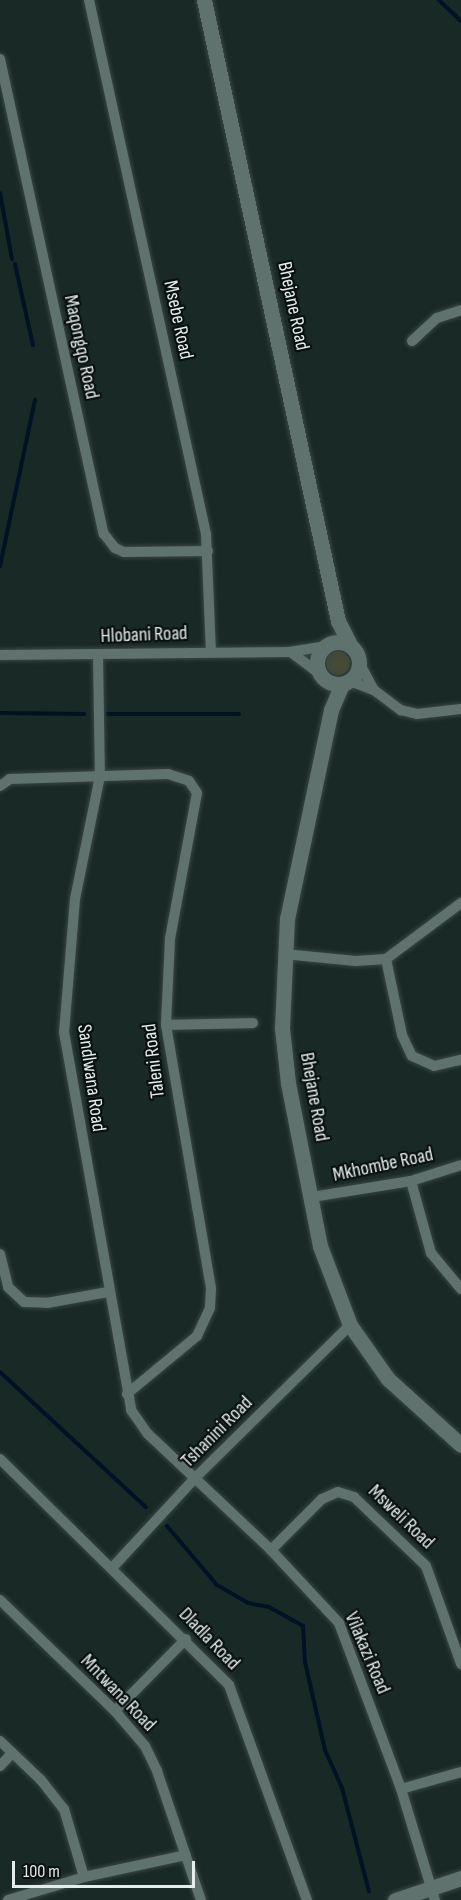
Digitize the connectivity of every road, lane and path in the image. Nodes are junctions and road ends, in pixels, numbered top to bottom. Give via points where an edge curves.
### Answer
1 (89, 0) edge
2 (204, 0) edge
3 (0, 59) edge
4 (461, 310) edge
5 (412, 340) dead end
6 (208, 551) junction
7 (338, 621) junction
8 (328, 645) junction
9 (351, 646) junction
10 (212, 651) junction
11 (289, 652) junction
12 (98, 654) junction
13 (0, 655) edge
14 (359, 662) junction
15 (323, 677) junction
16 (346, 682) junction
17 (374, 690) junction
18 (461, 709) edge
19 (332, 710) junction
20 (100, 776) junction
21 (0, 786) edge
22 (461, 903) edge
23 (284, 954) junction
24 (386, 959) junction
25 (253, 1023) dead end
26 (166, 1025) junction
27 (461, 1059) edge
28 (461, 1165) edge
29 (411, 1181) junction
30 (312, 1197) junction
31 (0, 1254) edge
32 (461, 1289) edge
33 (108, 1292) junction
34 (350, 1325) junction
35 (127, 1394) junction
36 (461, 1445) edge
37 (0, 1459) edge
38 (196, 1478) junction
39 (271, 1550) junction
40 (112, 1568) junction
41 (0, 1600) edge
42 (186, 1639) junction
43 (461, 1664) edge
44 (115, 1711) junction
45 (0, 1741) edge
46 (12, 1753) junction
47 (0, 1766) edge
48 (461, 1772) edge
49 (401, 1790) junction
50 (186, 1855) junction
51 (84, 1877) junction
52 (461, 1878) edge
53 (433, 1894) edge
54 (8, 1900) edge
55 (201, 1900) edge
56 (307, 1900) edge
57 (395, 1900) edge

1 - 6 street, Msebe Road
2 - 7 street, Bhejane Road
3 - 6 street, Maqongqo Road via 104,534 115,548 124,552
4 - 5 street via 437,318
6 - 10 street, Msebe Road
7 - 8 street
7 - 9 street, Bhejane Road
8 - 9 street
8 - 11 street, Hlobani Road
8 - 15 street via 318,659
9 - 14 street
10 - 11 street, Hlobani Road
10 - 12 street, Hlobani Road
11 - 15 street
12 - 13 street, Hlobani Road
12 - 20 street, Sandlwana Road
14 - 16 street
14 - 17 street
15 - 16 street
15 - 19 street, Bhejane Road
16 - 17 street
16 - 19 street, Bhejane Road
17 - 18 street via 401,710 417,714
19 - 23 street, Bhejane Road via 290,900
20 - 21 street via 10,779
20 - 26 street, Taleni Road via 175,775 189,781 197,793 170,939
20 - 33 street, Sandlwana Road via 75,900 64,1032
22 - 24 street
23 - 24 street via 356,961
23 - 30 street, Bhejane Road via 285,1054
24 - 27 street via 402,1035 412,1056 434,1066
25 - 26 street
26 - 35 street, Taleni Road via 211,1288 210,1308 197,1336
28 - 29 street, Mkhombe Road
29 - 30 street, Mkhombe Road
29 - 32 street via 431,1253
30 - 34 street, Bhejane Road via 320,1246
31 - 33 street via 8,1287 24,1302 47,1303
33 - 35 street, Sandlwana Road
34 - 36 street, Bhejane Road via 388,1379
34 - 38 street, Tshanini Road
35 - 38 street, Sandlwana Road via 140,1425
37 - 40 street, Dladla Road
38 - 39 street, Vilakazi Road
38 - 40 street, Tshanini Road
39 - 43 street, Msweli Road via 322,1498 338,1492 354,1497 426,1566
39 - 49 street, Vilakazi Road via 339,1623
40 - 42 street, Dladla Road
41 - 44 street, Mntwana Road
42 - 44 street
42 - 56 street, Dladla Road via 232,1690
44 - 50 street, Mntwana Road via 138,1736 154,1762
45 - 46 street
46 - 47 street
46 - 51 street via 64,1809
48 - 49 street
49 - 53 street, Vilakazi Road
50 - 51 street
50 - 55 street, Mntwana Road
51 - 54 street
52 - 53 street
53 - 57 street

